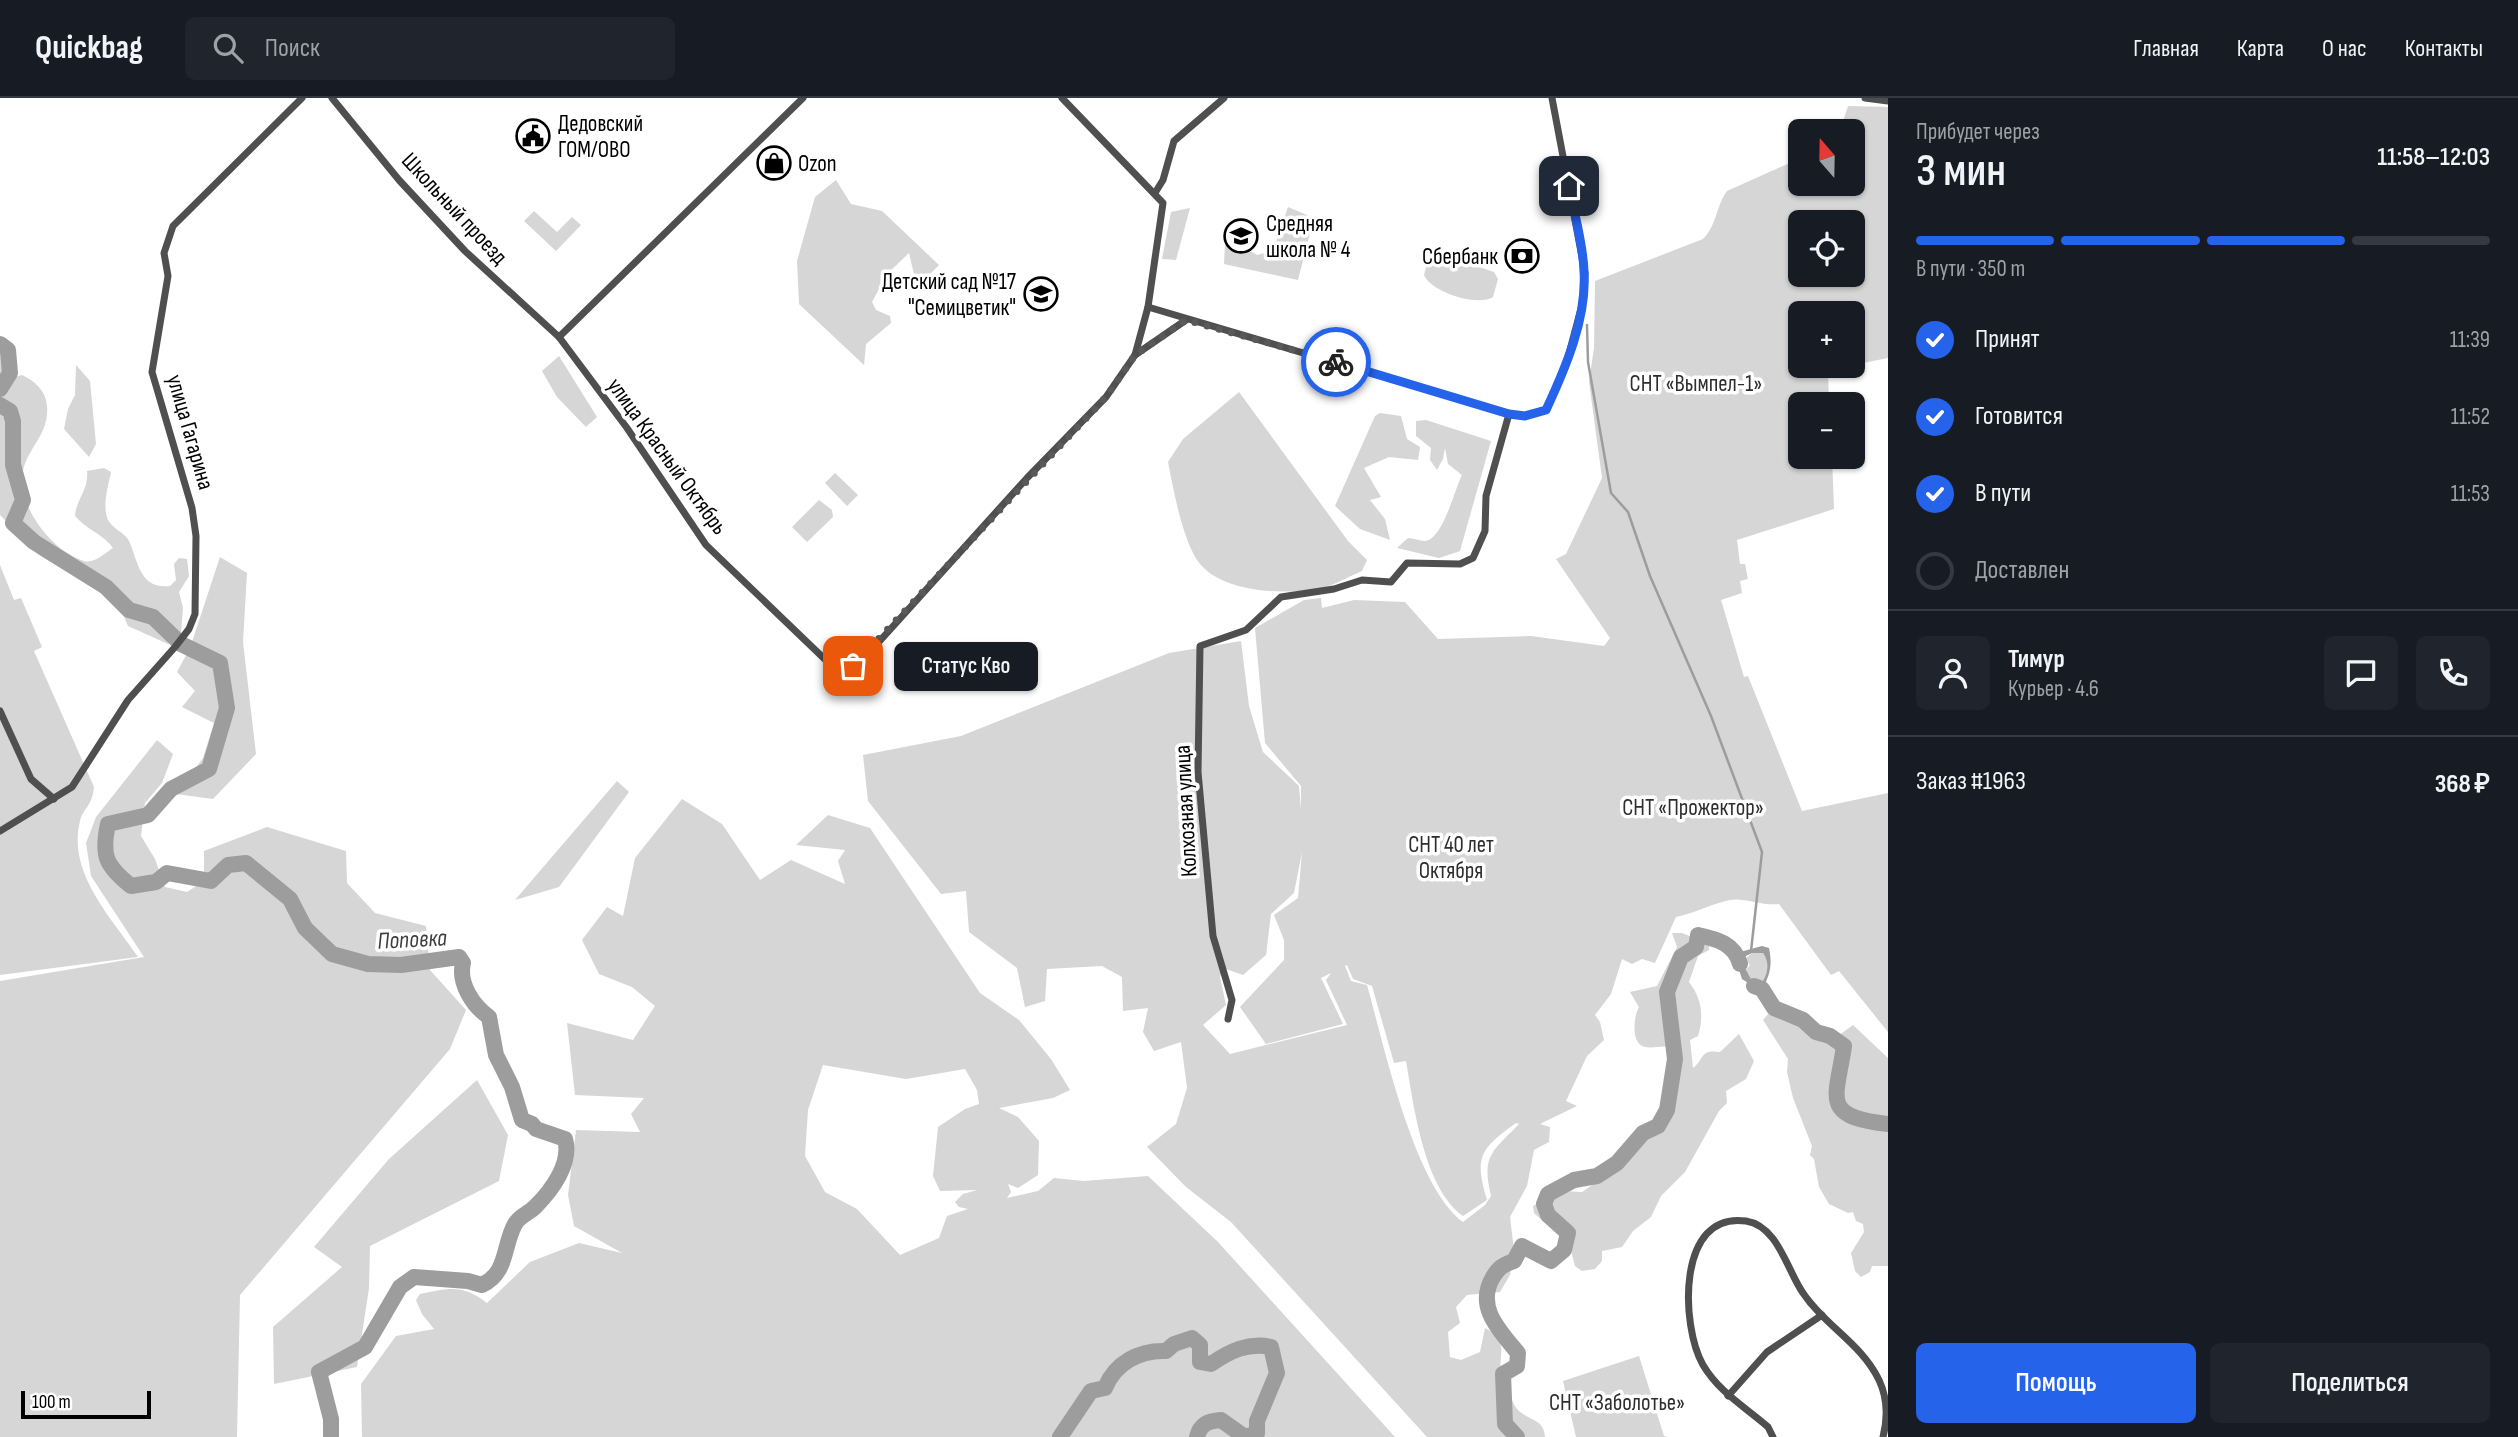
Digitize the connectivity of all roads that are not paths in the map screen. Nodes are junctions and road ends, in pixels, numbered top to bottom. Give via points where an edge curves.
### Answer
1 (302, 98) edge
2 (332, 98) edge
3 (1062, 98) edge
4 (1224, 98) edge
5 (1552, 98) edge
6 (1865, 98) edge
7 (798, 100) edge
8 (1888, 101) edge
9 (1155, 193) junction
10 (1148, 307) junction
11 (1186, 320) junction
12 (559, 337) junction
13 (1135, 355) junction
14 (1509, 414) junction
15 (0, 711) edge
16 (54, 799) junction
17 (0, 831) edge
18 (1228, 1019) dead end
19 (1822, 1315) junction
20 (1728, 1396) junction
21 (1773, 1437) edge
22 (1883, 1437) edge

1 - 16 street, улица Гагарина via 173,226 164,253 168,276 152,372 194,517 195,614 175,647 128,700 72,787
2 - 12 street, Школьный проезд via 465,251
3 - 9 street
4 - 9 street via 1174,141
5 - 14 street via 1583,254 1583,305 1566,365 1546,410 1525,416
6 - 8 street
7 - 12 street
9 - 10 street, улица Красный Октябрь via 1163,203
10 - 11 street
10 - 13 street, улица Красный Октябрь
11 - 13 street
11 - 14 street
12 - 13 street, улица Красный Октябрь via 706,545 835,669 853,666 867,654 1106,397
14 - 18 street, Колхозная улица via 1486,496 1485,531 1473,558 1460,564 1407,563 1391,582 1362,580 1282,597 1246,630 1200,646 1198,772 1213,936 1232,1000
15 - 16 street via 31,779
16 - 17 street, улица Гагарина
19 - 20 street via 1767,1352
19 - 20 street via 1757,1224 1738,1221 1708,1233 1693,1259 1688,1314 1695,1348
19 - 22 street via 1864,1354 1880,1381 1887,1415
20 - 21 street via 1768,1427

